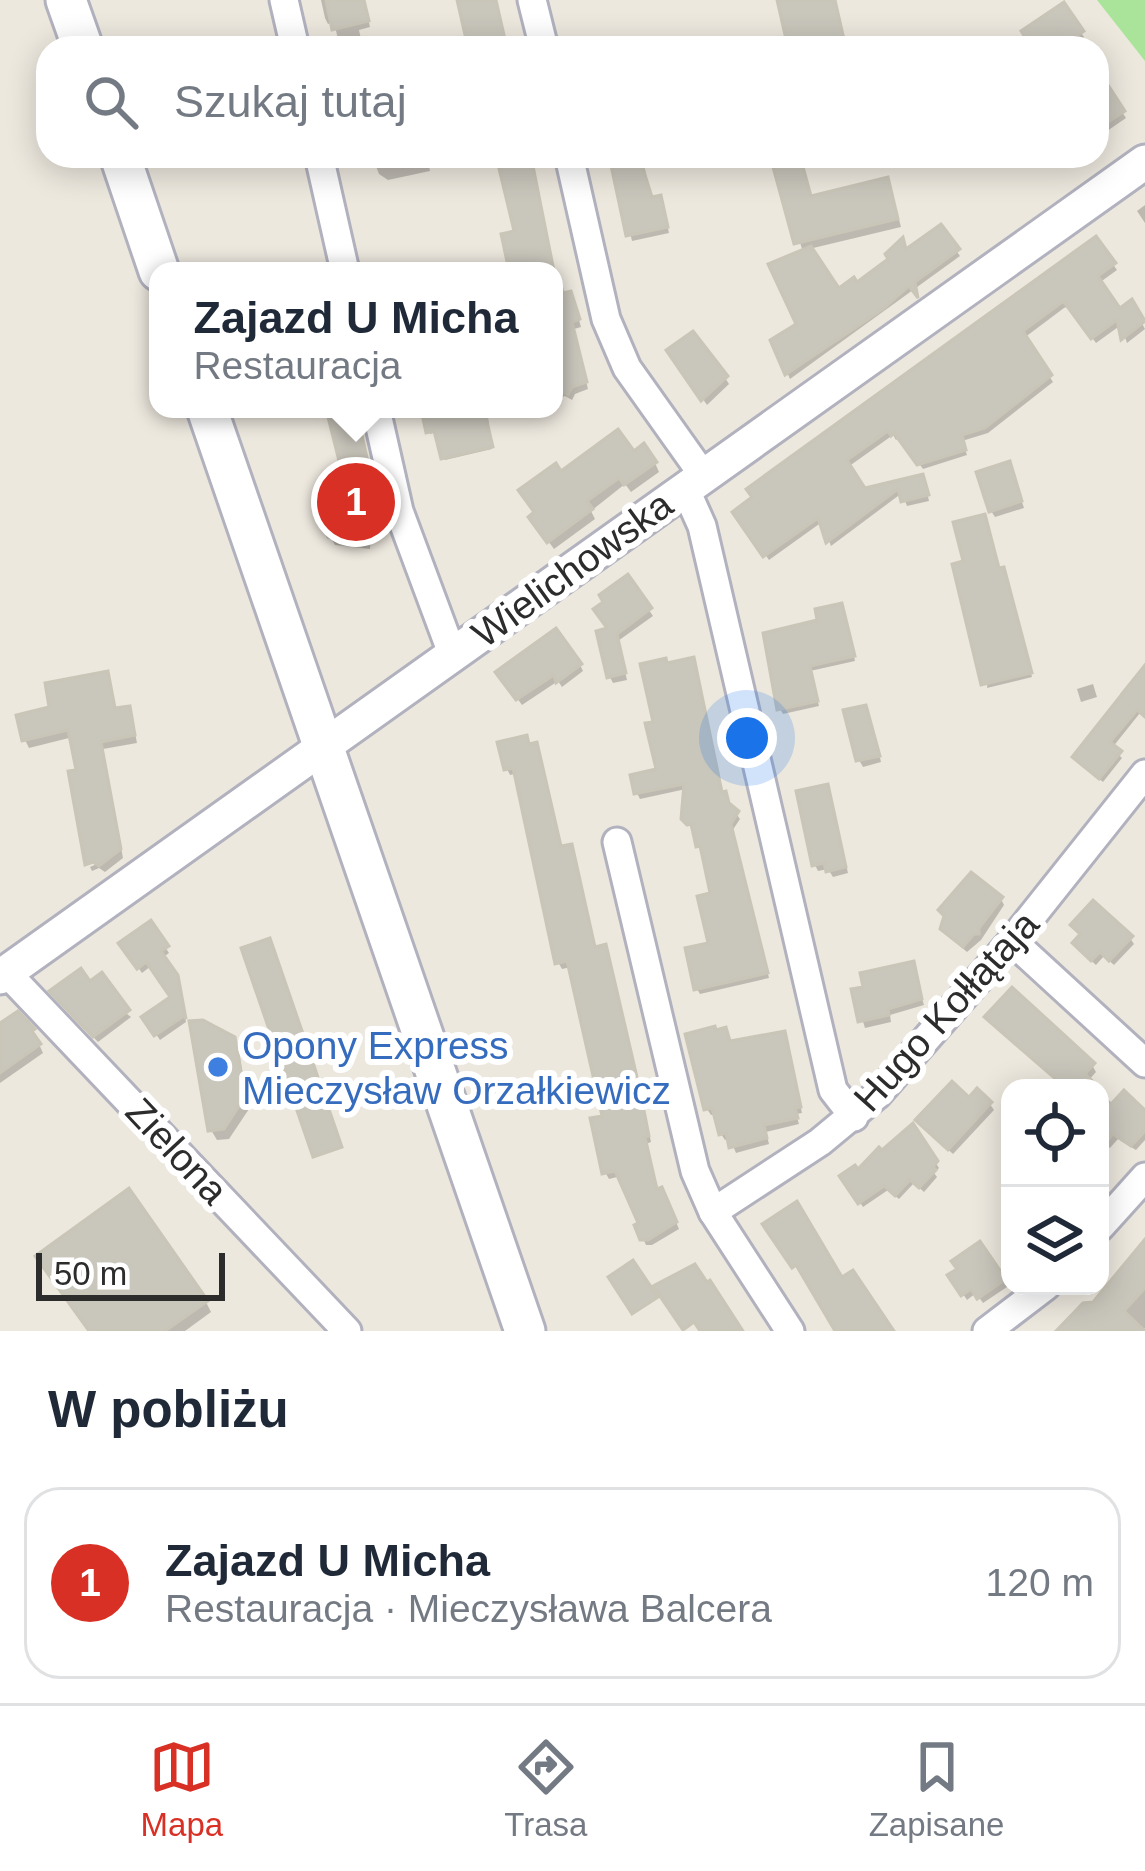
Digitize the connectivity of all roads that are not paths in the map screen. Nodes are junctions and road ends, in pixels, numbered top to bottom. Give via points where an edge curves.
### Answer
1 (66, 0) edge
2 (284, 0) edge
3 (532, 0) edge
4 (79, 36) edge
5 (292, 36) edge
6 (541, 36) edge
7 (1145, 162) edge
8 (124, 168) edge
9 (322, 168) edge
10 (571, 168) edge
11 (156, 262) edge
12 (343, 262) edge
13 (210, 418) edge
14 (378, 418) edge
15 (694, 481) junction
16 (453, 656) junction
17 (325, 748) junction
18 (1145, 774) edge
19 (617, 842) dead end
20 (1012, 941) junction
21 (3, 974) edge
22 (1145, 1063) edge
23 (854, 1117) junction
24 (1145, 1178) edge
25 (713, 1212) junction
26 (1109, 1216) edge
27 (1034, 1295) edge
28 (347, 1331) edge
29 (525, 1331) edge
30 (790, 1331) edge
31 (987, 1331) edge

1 - 4 main road
2 - 5 street
3 - 6 street
7 - 15 street, Wielichowska
8 - 11 main road
9 - 12 street
10 - 15 street via 606,319
13 - 17 main road
14 - 16 street via 399,511
15 - 16 street, Wielichowska
15 - 23 street via 833,1090
16 - 17 street, Wielichowska
17 - 21 street, Wielichowska
17 - 29 main road
18 - 20 street, Hugo Kołłątaja
19 - 25 street via 695,1172
20 - 22 street
20 - 23 street, Hugo Kołłątaja
21 - 28 street, Zielona
23 - 25 street, Hugo Kołłątaja
24 - 26 street
25 - 30 street
27 - 31 street

